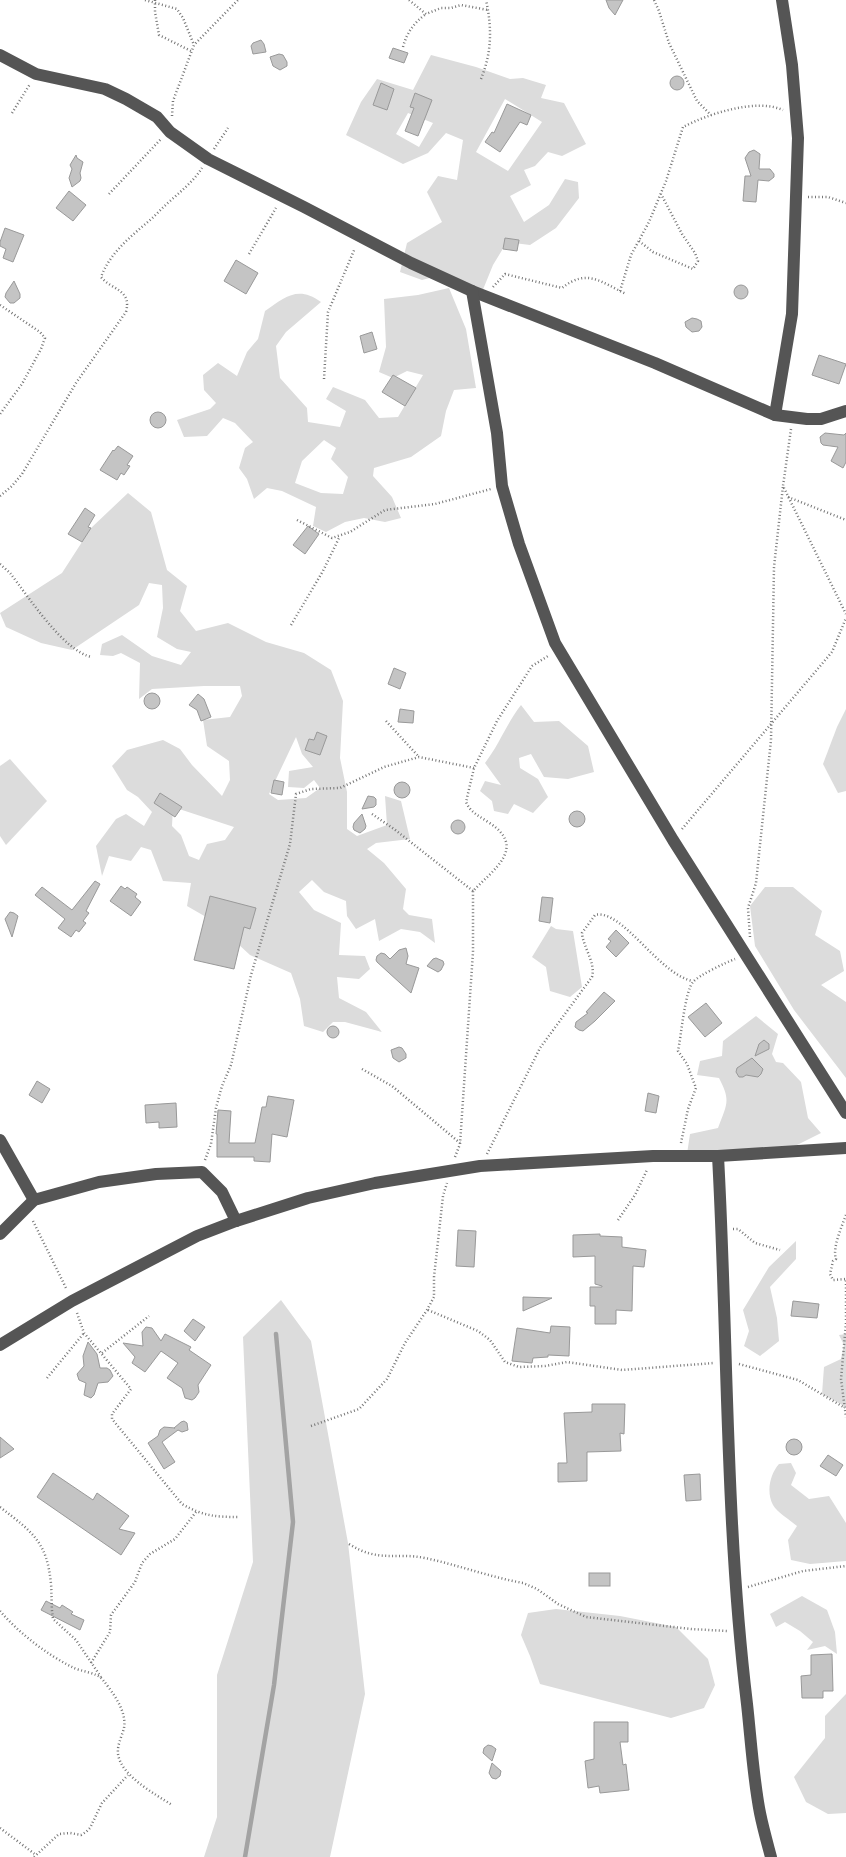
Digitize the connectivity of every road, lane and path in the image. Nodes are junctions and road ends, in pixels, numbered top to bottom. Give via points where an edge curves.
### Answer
1 (145, 0) edge
2 (238, 0) edge
3 (409, 0) edge
4 (486, 0) edge
5 (654, 0) edge
6 (782, 0) edge
7 (155, 1) edge
8 (488, 10) junction
9 (426, 14) junction
10 (214, 24) dead end
11 (194, 46) dead end
12 (403, 47) dead end
13 (192, 51) dead end
14 (0, 54) edge
15 (36, 74) junction
16 (481, 79) dead end
17 (12, 113) dead end
18 (711, 115) junction
19 (796, 118) junction
20 (228, 128) dead end
21 (208, 159) junction
22 (661, 194) junction
23 (282, 196) junction
24 (796, 196) junction
25 (846, 203) edge
26 (360, 236) junction
27 (639, 241) junction
28 (249, 254) dead end
29 (472, 291) junction
30 (620, 291) junction
31 (626, 294) dead end
32 (486, 296) junction
33 (0, 305) edge
34 (324, 379) dead end
35 (846, 411) edge
36 (0, 414) edge
37 (775, 415) junction
38 (792, 418) junction
39 (502, 486) junction
40 (783, 486) junction
41 (0, 496) edge
42 (788, 497) junction
43 (297, 520) dead end
44 (846, 520) edge
45 (340, 536) junction
46 (0, 564) edge
47 (846, 616) edge
48 (291, 625) dead end
49 (559, 648) junction
50 (92, 657) dead end
51 (386, 721) dead end
52 (771, 725) junction
53 (419, 757) junction
54 (474, 768) junction
55 (372, 814) dead end
56 (673, 840) junction
57 (473, 891) junction
58 (745, 955) junction
59 (693, 981) junction
60 (362, 1069) dead end
61 (846, 1113) edge
62 (0, 1140) edge
63 (460, 1144) junction
64 (846, 1148) edge
65 (653, 1156) junction
66 (679, 1156) junction
67 (718, 1156) junction
68 (480, 1166) junction
69 (450, 1171) junction
70 (202, 1172) junction
71 (30, 1204) junction
72 (846, 1215) edge
73 (236, 1220) junction
74 (618, 1220) dead end
75 (722, 1230) junction
76 (0, 1234) edge
77 (780, 1250) dead end
78 (72, 1301) junction
79 (427, 1310) junction
80 (149, 1316) dead end
81 (846, 1321) edge
82 (84, 1333) junction
83 (0, 1345) edge
84 (102, 1353) junction
85 (725, 1361) junction
86 (47, 1378) dead end
87 (845, 1408) edge
88 (846, 1417) edge
89 (311, 1426) dead end
90 (0, 1507) edge
91 (196, 1512) junction
92 (239, 1517) dead end
93 (349, 1544) dead end
94 (846, 1566) edge
95 (736, 1592) junction
96 (0, 1611) edge
97 (739, 1632) junction
98 (91, 1663) junction
99 (104, 1680) junction
100 (129, 1775) junction
101 (172, 1805) dead end
102 (0, 1828) edge
103 (35, 1856) edge
104 (771, 1857) edge

1 - 7 path
2 - 10 path
3 - 9 path
4 - 8 path
5 - 18 path via 669,43 697,101
6 - 19 street
7 - 11 path via 178,9
7 - 13 path via 159,35
8 - 9 path via 461,5
8 - 16 path via 490,47
9 - 12 path via 413,24
14 - 15 street
15 - 17 path
15 - 21 street via 104,89 126,98 157,117 170,132
18 - 19 path via 773,106
18 - 22 path via 683,127
19 - 24 street
20 - 21 path
21 - 23 street
21 - 41 path via 188,185 128,238 112,258 101,277 124,295 126,312 76,383 22,474
22 - 27 path
22 - 27 path via 698,261 693,269 653,252
23 - 26 street
23 - 28 path
24 - 25 path via 828,197
24 - 37 street via 792,314
26 - 29 street
26 - 34 path via 328,312
27 - 30 path via 631,255
29 - 32 street
29 - 39 street via 497,433
30 - 31 path
30 - 32 path via 590,277 572,280 562,288 505,274
32 - 37 street via 664,366
33 - 36 path via 45,338 22,384
35 - 38 street via 821,419
37 - 38 street
38 - 40 path
39 - 45 path via 435,504 385,510
39 - 49 street via 519,544
40 - 42 path
40 - 52 path via 774,567
42 - 44 path
42 - 47 path
43 - 45 path via 332,538
45 - 48 path
46 - 50 path via 65,642
47 - 52 path via 832,652
49 - 54 path via 532,666 497,720
49 - 56 street
51 - 53 path
52 - 56 path
52 - 58 path via 756,883 748,908 751,942
53 - 54 path
53 - 70 path via 384,768 340,788 311,789 296,794 290,844 251,976
54 - 57 path via 466,802 473,812 500,830 508,849 505,859
55 - 57 path
56 - 58 street
57 - 63 path via 473,952
58 - 59 path
58 - 61 street
59 - 66 path via 687,994 678,1052 687,1064 696,1088 688,1109
59 - 68 path via 684,979 656,959 614,919 605,914 595,915 582,933 592,977 540,1048
60 - 63 path via 392,1086
62 - 71 street
63 - 69 path
64 - 67 street
65 - 66 street
65 - 68 street
65 - 74 path via 635,1195
66 - 67 street
67 - 75 street
68 - 69 street
69 - 73 street via 308,1198
69 - 79 path via 443,1196 434,1297
70 - 71 street via 99,1182
70 - 73 street via 222,1192
71 - 76 street
71 - 78 path
72 - 81 path via 830,1274 833,1280 846,1279
73 - 78 street via 196,1236
75 - 77 path via 738,1229 755,1243
75 - 85 street
78 - 82 path
78 - 83 street
79 - 85 path via 478,1331 490,1340 505,1362 519,1367 568,1362 622,1370
79 - 89 path via 387,1379 358,1409
80 - 84 path
81 - 87 path via 841,1379
82 - 84 path
82 - 86 path
84 - 91 path via 131,1389 112,1414 112,1419 182,1504
85 - 87 path via 798,1380
85 - 95 street
87 - 88 path
90 - 98 path via 31,1531 41,1545 51,1583 53,1619 76,1640
91 - 92 path
91 - 98 path via 175,1539 150,1554 142,1563 135,1582 112,1615 110,1632
93 - 97 path via 380,1557 424,1558 523,1583 586,1617
94 - 95 path via 803,1571
95 - 97 street
96 - 99 path via 36,1644 73,1668
97 - 104 street via 760,1812
98 - 99 path
99 - 100 path via 123,1711 124,1727 118,1755
100 - 101 path
100 - 103 path via 102,1803 86,1832 81,1835 59,1834
102 - 103 path

